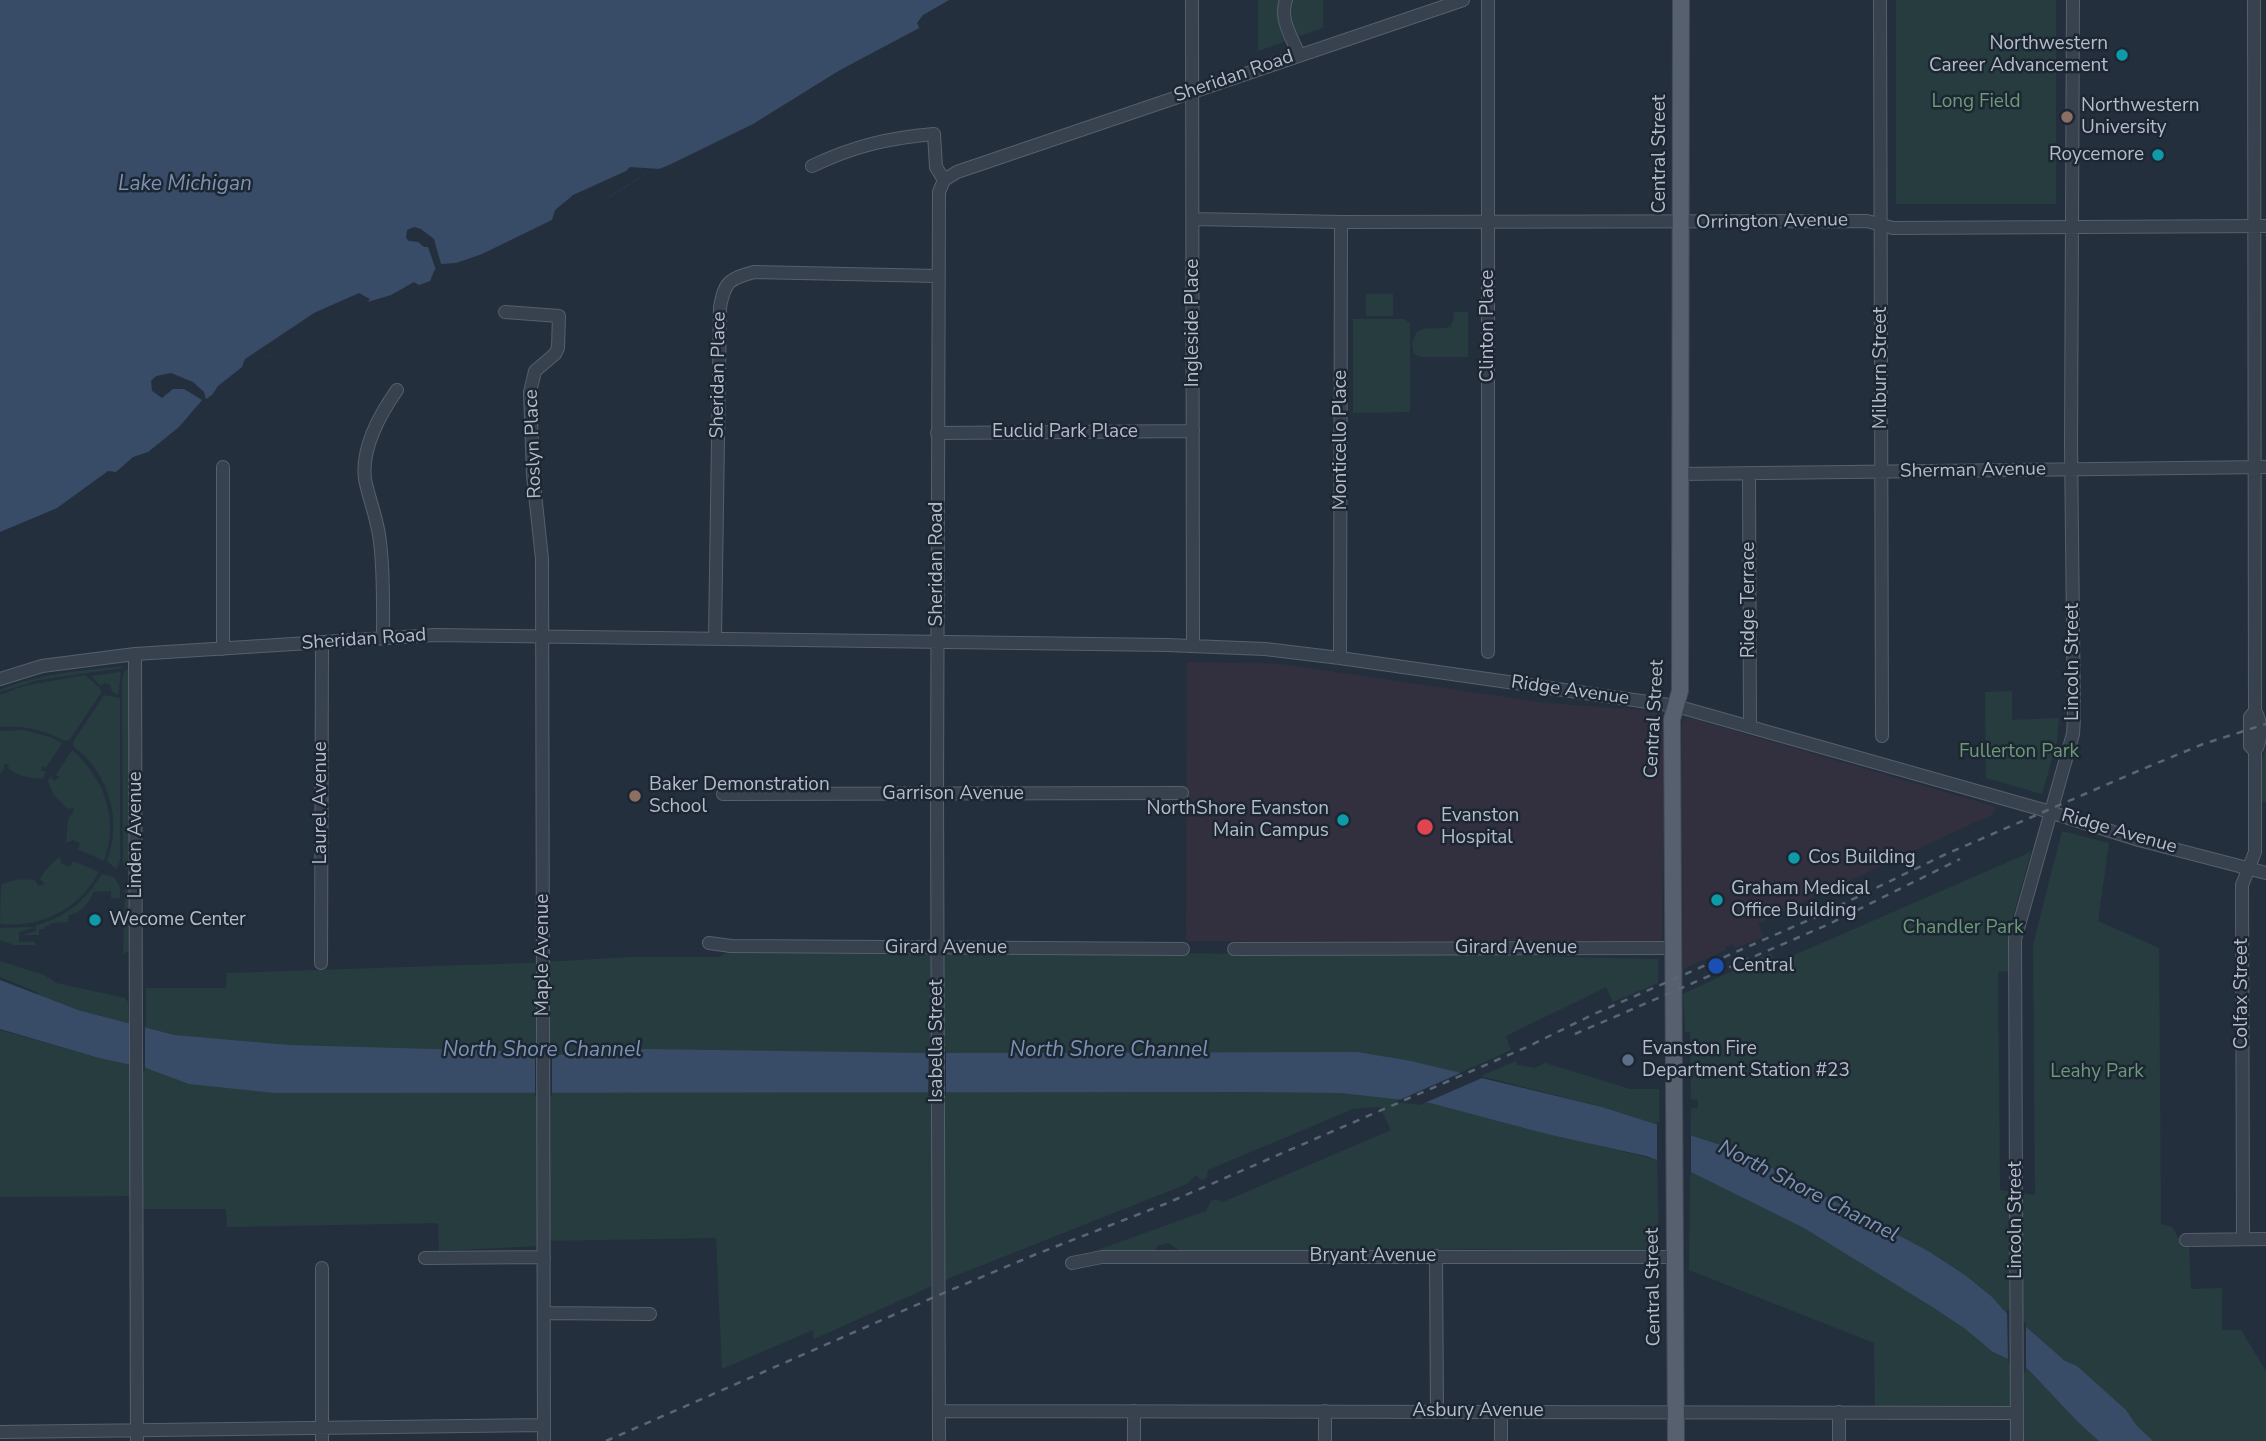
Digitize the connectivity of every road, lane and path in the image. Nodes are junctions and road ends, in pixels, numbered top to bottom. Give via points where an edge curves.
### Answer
1 (1192, 0) edge
2 (1286, 0) edge
3 (1463, 0) edge
4 (1488, 0) edge
5 (1681, 0) edge
6 (1880, 0) edge
7 (2073, 0) edge
8 (2255, 0) edge
9 (1299, 55) junction
10 (1193, 91) junction
11 (812, 166) dead end
12 (944, 180) junction
13 (1194, 219) junction
14 (1341, 222) junction
15 (1489, 223) junction
16 (1681, 223) junction
17 (1881, 225) junction
18 (2260, 226) edge
19 (2073, 227) junction
20 (937, 276) junction
21 (505, 312) dead end
22 (397, 390) dead end
23 (1193, 431) junction
24 (937, 433) junction
25 (223, 467) dead end
26 (2260, 468) edge
27 (2071, 470) junction
28 (1881, 471) junction
29 (1749, 473) junction
30 (1680, 474) junction
31 (2260, 617) edge
32 (543, 636) junction
33 (383, 638) junction
34 (716, 638) junction
35 (321, 642) junction
36 (937, 642) junction
37 (1193, 646) junction
38 (223, 649) junction
39 (1488, 652) dead end
40 (135, 654) junction
41 (1340, 658) junction
42 (0, 679) edge
43 (1676, 706) junction
44 (1750, 727) junction
45 (1882, 736) dead end
46 (1182, 793) dead end
47 (723, 794) dead end
48 (937, 794) junction
49 (2051, 812) junction
50 (2249, 868) junction
51 (2266, 873) edge
52 (709, 943) dead end
53 (937, 948) junction
54 (1673, 948) junction
55 (1183, 949) dead end
56 (1234, 949) dead end
57 (321, 963) dead end
58 (2243, 1239) junction
59 (2266, 1239) edge
60 (2186, 1240) dead end
61 (1436, 1256) junction
62 (544, 1257) junction
63 (1675, 1257) junction
64 (425, 1258) dead end
65 (1072, 1263) dead end
66 (322, 1268) dead end
67 (544, 1313) junction
68 (650, 1314) dead end
69 (939, 1411) junction
70 (1134, 1411) junction
71 (1325, 1411) junction
72 (1437, 1411) junction
73 (1501, 1411) junction
74 (1676, 1412) junction
75 (1839, 1412) junction
76 (2017, 1413) junction
77 (544, 1425) junction
78 (0, 1432) edge
79 (322, 1435) edge
80 (137, 1436) edge
81 (544, 1441) edge
82 (939, 1441) edge
83 (1134, 1441) edge
84 (1325, 1441) edge
85 (1501, 1441) edge
86 (1676, 1441) edge
87 (1839, 1441) edge
88 (2017, 1441) edge

1 - 10 street, Ingleside Place
2 - 9 street via 1284,20
3 - 9 street, Sheridan Road
4 - 15 street, Clinton Place
5 - 16 main road, Central Street
6 - 17 street, Milburn Street
7 - 19 street, Lincoln Street
8 - 18 street, Colfax Street
9 - 10 street, Sheridan Road
10 - 12 street, Sheridan Road
10 - 13 street, Ingleside Place
11 - 12 street via 872,143 934,134 936,167
12 - 20 street, Sheridan Road via 937,207
13 - 14 street, Orrington Avenue
13 - 23 street, Ingleside Place
14 - 15 street, Orrington Avenue
14 - 41 street, Monticello Place
15 - 16 street, Orrington Avenue
15 - 39 street, Clinton Place
16 - 17 street, Orrington Avenue via 1867,221
16 - 30 main road, Central Street
17 - 19 street, Orrington Avenue
17 - 28 street, Milburn Street
18 - 19 street, Orrington Avenue
18 - 26 street, Colfax Street
19 - 27 street, Lincoln Street
20 - 24 street, Sheridan Road
20 - 34 street, Sheridan Place via 754,272 737,277 724,288 720,307
21 - 32 street, Roslyn Place via 559,316 558,348 535,371 530,392
22 - 33 street via 379,418 365,473 380,540
23 - 24 street, Euclid Park Place
23 - 37 street, Ingleside Place
24 - 36 street, Sheridan Road
25 - 38 street
26 - 27 street, Sherman Avenue
26 - 31 street, Colfax Street
27 - 28 street, Sherman Avenue
27 - 49 street, Lincoln Street via 2074,726
28 - 29 street, Sherman Avenue
28 - 45 street, Milburn Street
29 - 30 street, Sherman Avenue
29 - 44 street, Ridge Terrace
30 - 43 main road, Central Street via 1680,691
31 - 50 street, Colfax Street via 2255,852
32 - 33 street, Sheridan Road
32 - 34 street, Sheridan Road
32 - 62 street, Maple Avenue
33 - 35 street, Sheridan Road
34 - 36 street, Sheridan Road
35 - 38 street, Sheridan Road
35 - 57 street, Laurel Avenue
36 - 37 street, Ridge Avenue
36 - 48 street, Isabella Street
37 - 41 street, Ridge Avenue
38 - 40 street, Sheridan Road
40 - 42 street, Sheridan Road via 42,666
40 - 80 street, Linden Avenue
41 - 43 street, Ridge Avenue
43 - 44 street, Ridge Avenue
43 - 54 main road, Central Street via 1672,719
44 - 49 street, Ridge Avenue
46 - 48 street, Garrison Avenue
47 - 48 street, Garrison Avenue
48 - 53 street, Isabella Street
49 - 50 street, Ridge Avenue
49 - 76 street, Lincoln Street via 2015,939
50 - 51 street, Ridge Avenue
50 - 58 street, Colfax Street via 2242,885
52 - 53 street, Girard Avenue
53 - 55 street, Girard Avenue
53 - 69 street, Isabella Street
54 - 56 street, Girard Avenue
54 - 63 main road, Central Street
58 - 59 street
58 - 60 street
61 - 63 street, Bryant Avenue
61 - 65 street, Bryant Avenue via 1102,1257
61 - 72 street
62 - 64 street
62 - 67 street, Maple Avenue
63 - 74 main road, Central Street
66 - 79 street
67 - 68 street
67 - 77 street, Maple Avenue
69 - 70 street, Asbury Avenue
69 - 82 street, Isabella Street
70 - 71 street, Asbury Avenue
70 - 83 street
71 - 72 street, Asbury Avenue
71 - 84 street
72 - 73 street, Asbury Avenue
73 - 74 street, Asbury Avenue
73 - 85 street
74 - 75 street, Asbury Avenue
74 - 86 main road, Central Street
75 - 76 street, Asbury Avenue
75 - 87 street
76 - 88 street, Lincoln Street
77 - 79 street
77 - 81 street, Maple Avenue
78 - 80 street
79 - 80 street

